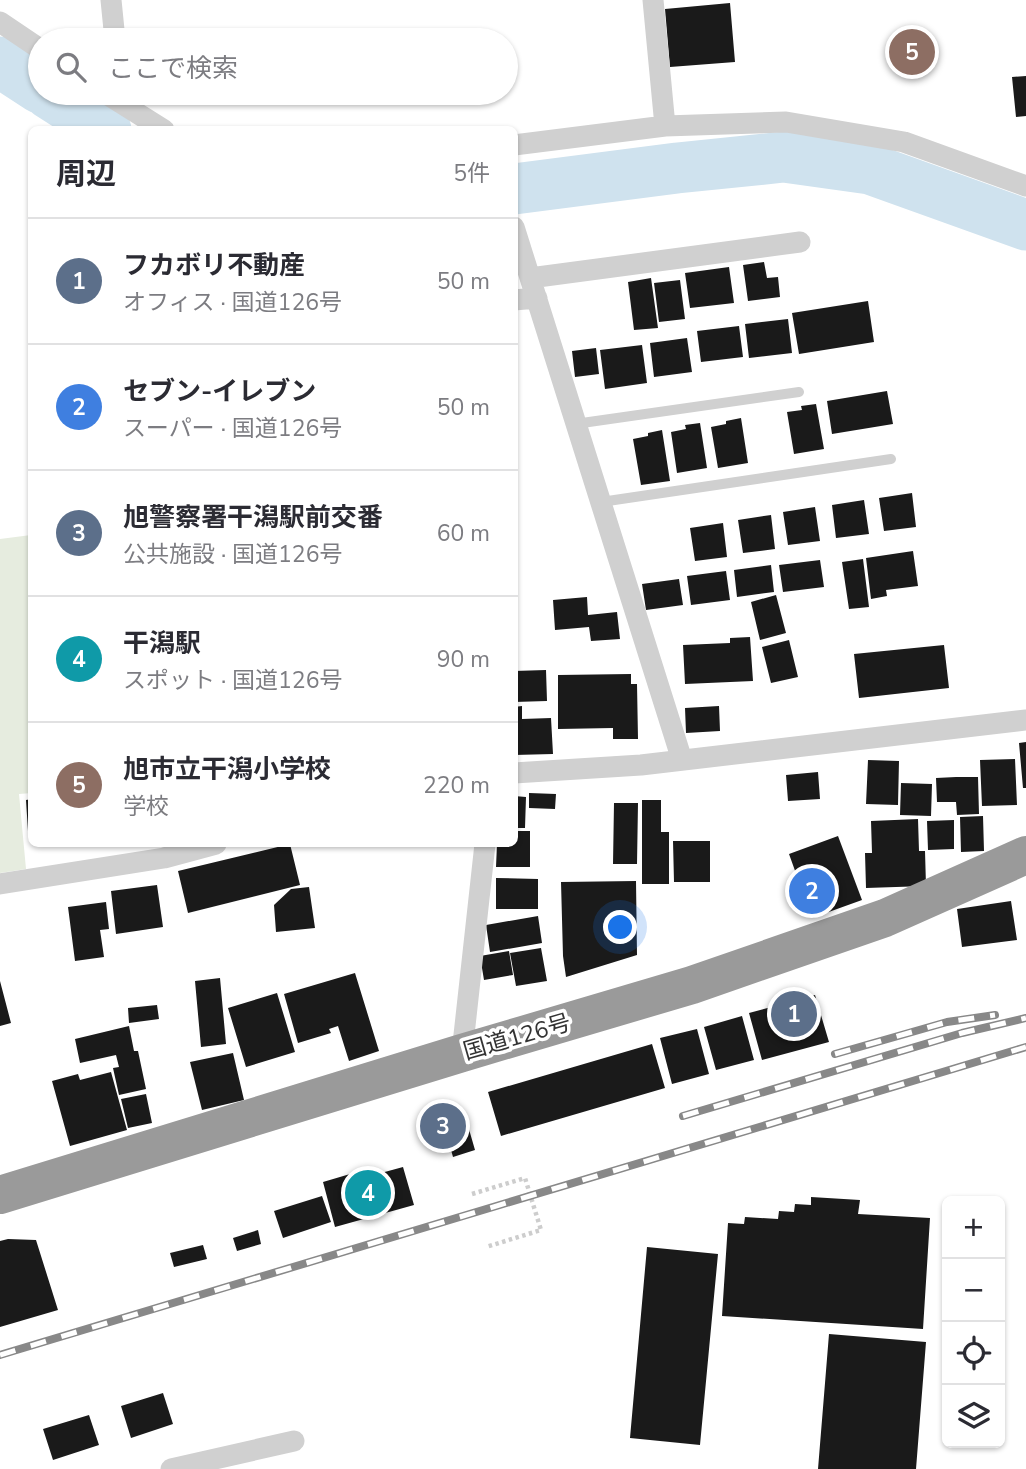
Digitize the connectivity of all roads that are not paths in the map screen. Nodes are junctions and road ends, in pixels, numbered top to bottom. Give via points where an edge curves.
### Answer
1 (111, 0) edge
2 (653, 0) edge
3 (0, 22) edge
4 (114, 28) edge
5 (28, 41) edge
6 (128, 105) edge
7 (158, 126) edge
8 (665, 126) junction
9 (518, 144) edge
10 (1026, 186) edge
11 (518, 240) edge
12 (800, 242) dead end
13 (533, 288) junction
14 (518, 297) edge
15 (799, 392) dead end
16 (575, 424) junction
17 (891, 459) dead end
18 (601, 502) junction
19 (1026, 720) edge
20 (682, 760) junction
21 (518, 773) edge
22 (205, 847) edge
23 (485, 847) edge
24 (1026, 855) edge
25 (0, 884) edge
26 (462, 1053) junction
27 (0, 1195) edge
28 (295, 1441) dead end
29 (171, 1469) edge

1 - 4 street
2 - 8 street
3 - 5 street
6 - 7 street
8 - 9 street
8 - 10 street via 786,122 865,135 904,142
11 - 13 street
12 - 13 street
13 - 14 street
13 - 16 street
15 - 16 lane
16 - 18 street
17 - 18 lane
18 - 20 street
19 - 20 street
20 - 21 street
22 - 25 street via 164,858
23 - 26 street
24 - 26 highway, 国道126号 via 884,918 796,949
26 - 27 highway, 国道126号
28 - 29 street

